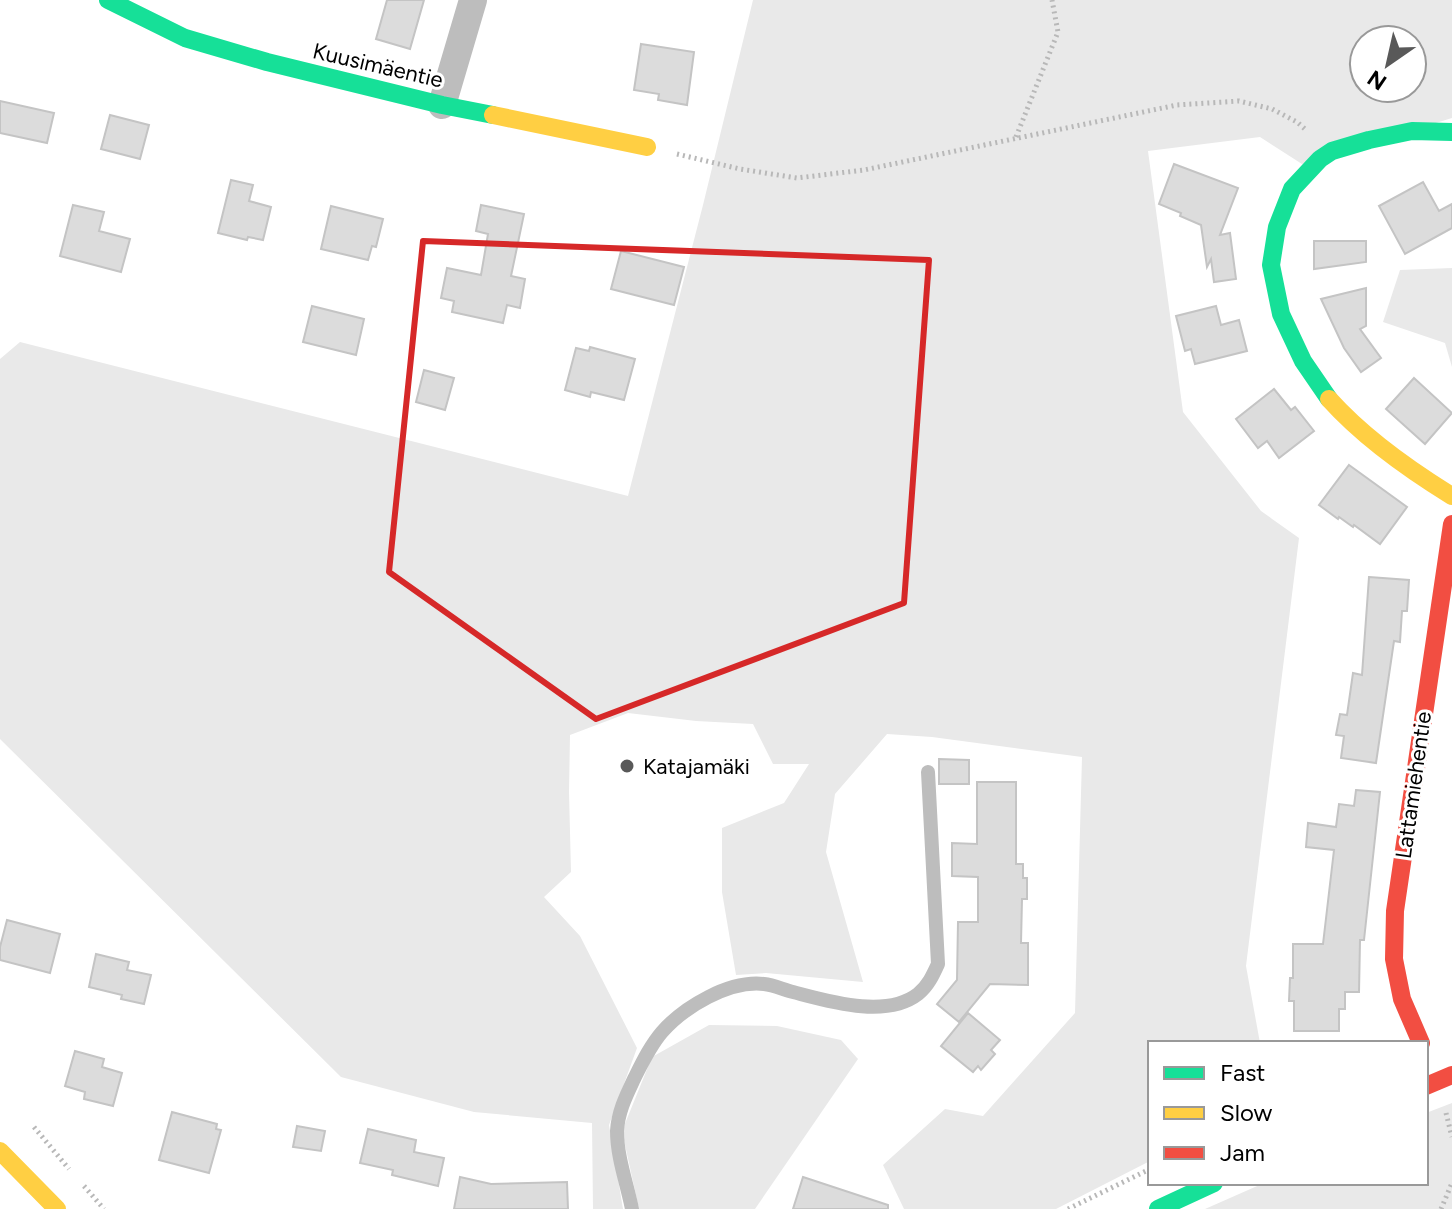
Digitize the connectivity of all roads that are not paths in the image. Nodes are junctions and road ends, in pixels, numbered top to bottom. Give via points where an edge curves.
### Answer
1 (108, 0) edge
2 (473, 0) edge
3 (442, 105) junction
4 (1452, 132) edge
5 (647, 147) road end
6 (1452, 496) edge
7 (1452, 524) edge
8 (928, 772) dead end
9 (1420, 1041) edge
10 (1428, 1058) edge
11 (1438, 1081) edge
12 (0, 1151) edge
13 (1210, 1185) edge
14 (57, 1209) edge
15 (632, 1209) edge
16 (1158, 1209) edge

1 - 3 street, Kuusimäentie via 185,38
2 - 3 street
3 - 5 street, Kuusimäentie
4 - 6 street via 1412,131 1332,151 1320,159 1292,189 1277,227 1271,265 1281,314 1303,361 1331,401 1373,441
7 - 9 street, Lattamiehentie via 1395,911 1394,959 1402,999
8 - 15 lane via 938,964 929,983 900,1004 877,1006 841,1004 763,984 743,985 717,992 683,1012 649,1051 620,1111 618,1146
10 - 11 street
12 - 14 street
13 - 16 street

